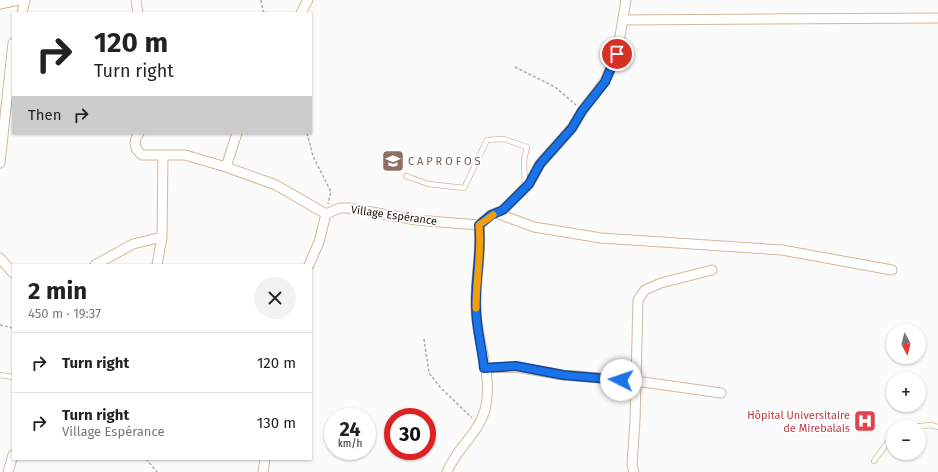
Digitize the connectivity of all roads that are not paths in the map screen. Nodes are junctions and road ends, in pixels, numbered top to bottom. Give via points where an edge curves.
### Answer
1 (19, 0) edge
2 (25, 0) edge
3 (136, 0) edge
4 (308, 0) edge
5 (626, 0) edge
6 (0, 4) edge
7 (22, 12) edge
8 (138, 12) edge
9 (302, 12) edge
10 (938, 18) edge
11 (623, 20) junction
12 (12, 52) edge
13 (139, 134) edge
14 (238, 134) edge
15 (163, 155) junction
16 (0, 163) edge
17 (226, 167) junction
18 (406, 176) dead end
19 (525, 189) junction
20 (496, 213) junction
21 (326, 214) junction
22 (479, 225) junction
23 (162, 237) junction
24 (0, 258) edge
25 (97, 264) edge
26 (157, 264) edge
27 (309, 264) edge
28 (712, 270) dead end
29 (892, 270) dead end
30 (12, 272) edge
31 (484, 368) junction
32 (0, 375) edge
33 (12, 377) edge
34 (636, 381) junction
35 (721, 393) dead end
36 (926, 426) edge
37 (938, 427) edge
38 (886, 444) edge
39 (12, 458) edge
40 (265, 460) edge
41 (874, 462) dead end
42 (8, 472) edge
43 (263, 472) edge
44 (447, 472) edge
45 (634, 472) edge

1 - 6 street
2 - 7 street
3 - 8 street
4 - 9 street
5 - 11 street
10 - 11 street
11 - 19 street via 617,54 605,82 572,128 540,164
12 - 16 street
13 - 15 street via 135,139 138,152 142,155
14 - 17 street
15 - 17 street via 185,155
15 - 23 street
17 - 21 street via 276,185
18 - 19 lane via 428,184 464,188 487,140 504,139 527,147 524,160
19 - 20 street
20 - 22 street
20 - 29 street via 534,227 595,237 782,250
21 - 22 street, Village Espérance via 340,208 349,208 416,220
21 - 27 street via 319,242
22 - 31 street via 481,240 476,280 476,308
23 - 25 street via 133,244
23 - 26 street
24 - 30 street
28 - 34 street via 661,283 645,290 638,300
31 - 34 street via 516,366 563,375
31 - 44 street via 485,409 479,425 451,461
32 - 33 lane
34 - 35 street
34 - 45 street via 632,464
36 - 37 lane
38 - 41 lane
39 - 42 street
40 - 43 street

